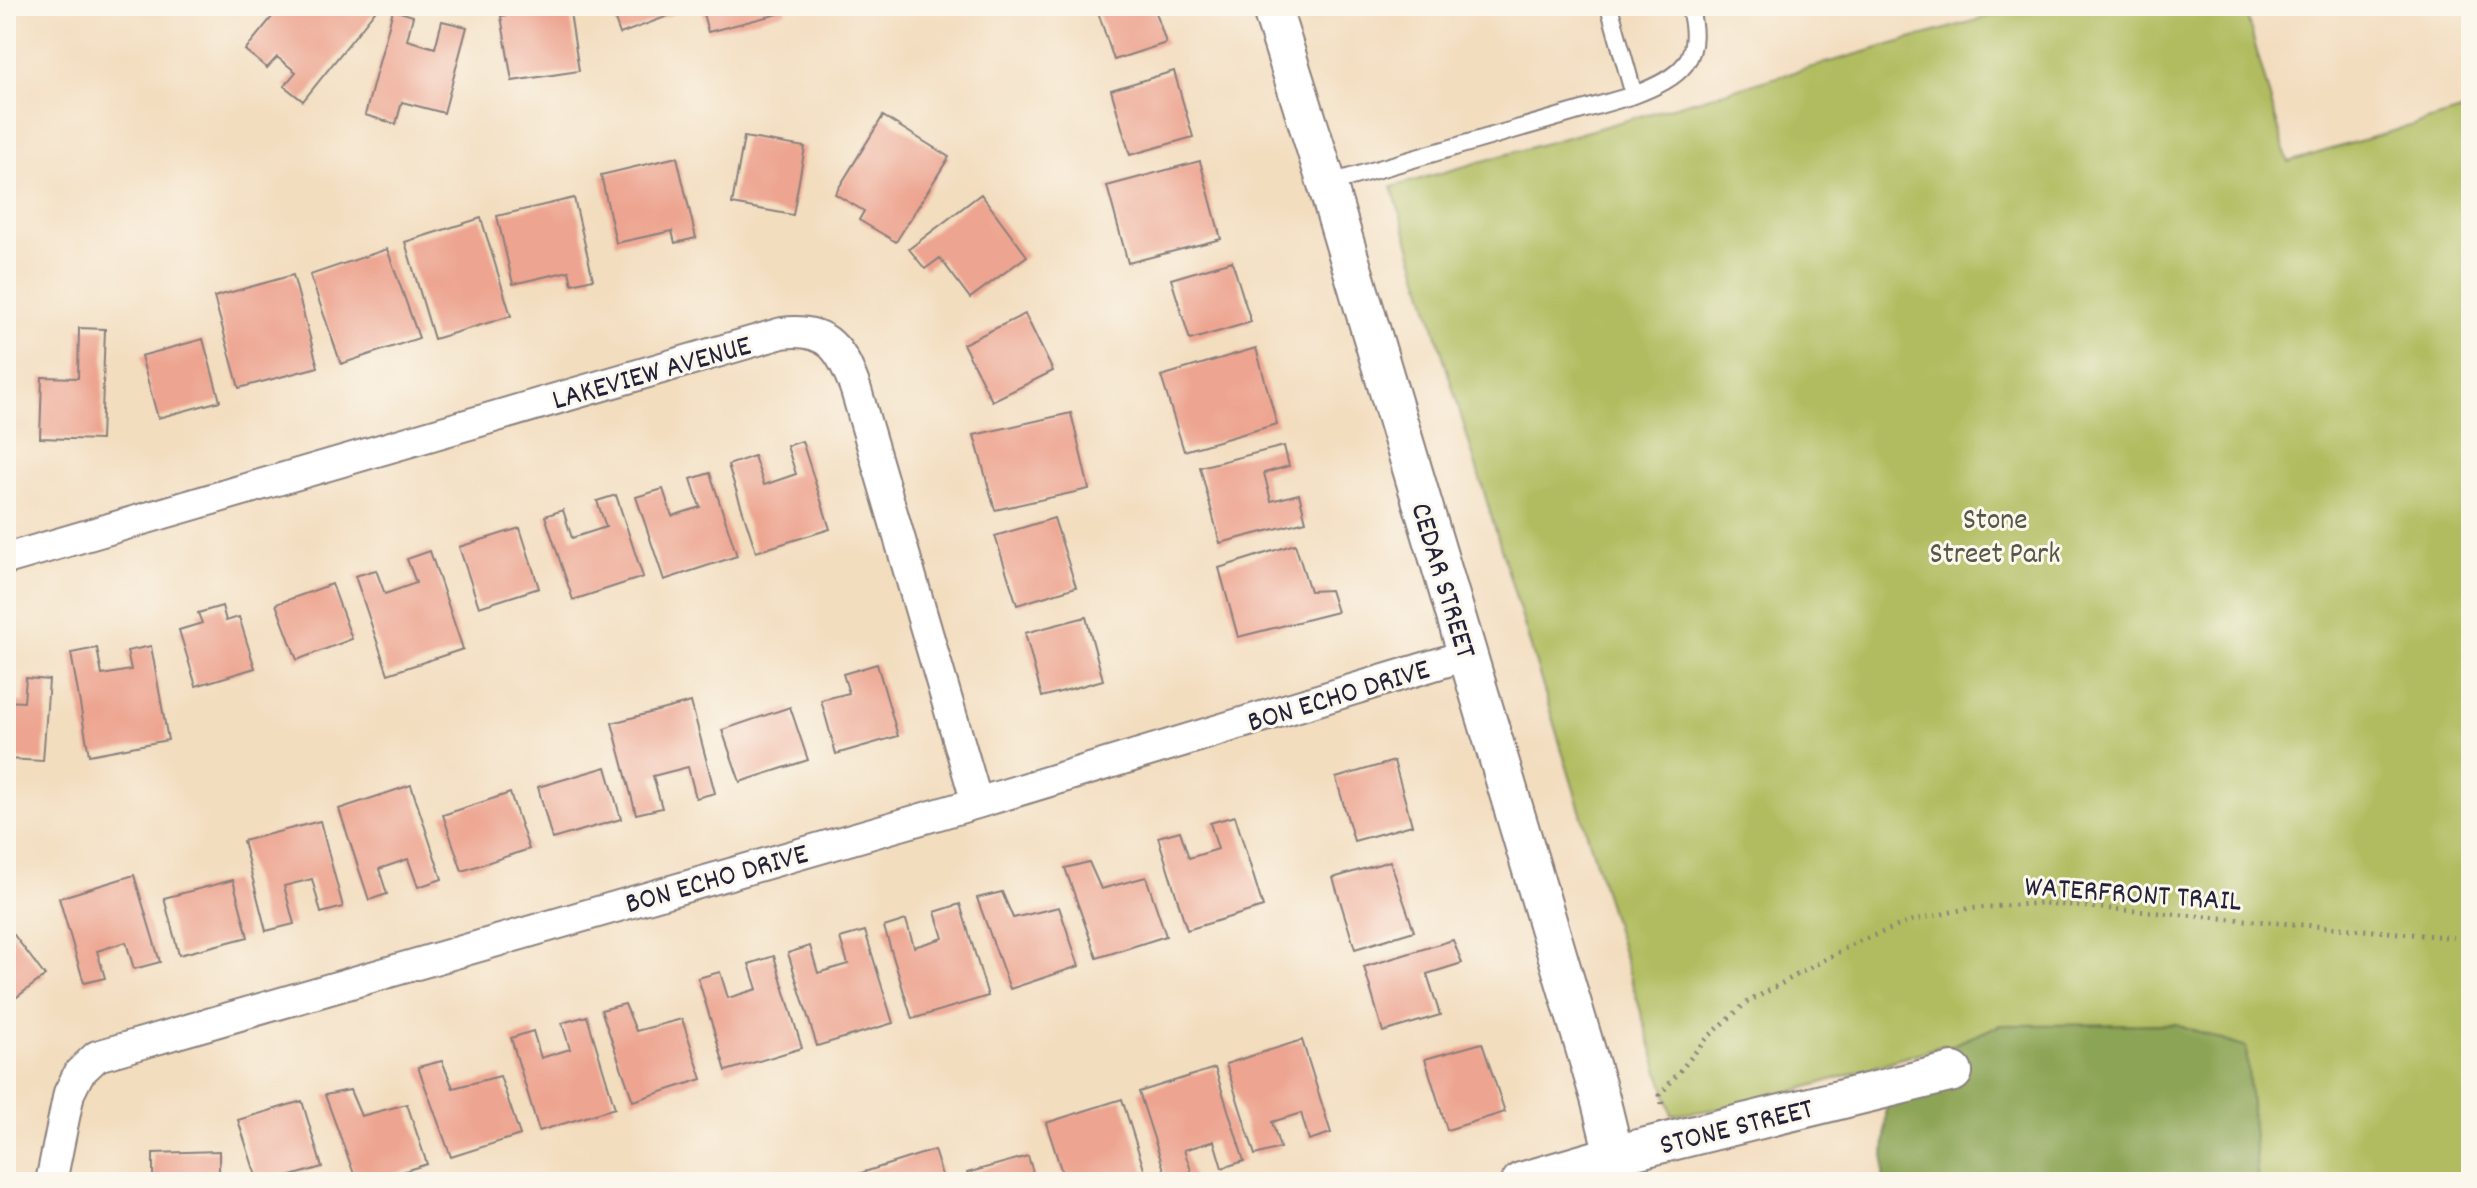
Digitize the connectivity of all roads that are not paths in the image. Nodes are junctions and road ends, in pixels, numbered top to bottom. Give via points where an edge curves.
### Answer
1 (1271, 6) edge
2 (1609, 6) edge
3 (1689, 6) edge
4 (1634, 95) junction
5 (1327, 184) junction
6 (6, 559) edge
7 (1467, 655) junction
8 (977, 803) junction
9 (1953, 1072) dead end
10 (1614, 1155) junction
11 (51, 1182) edge
12 (1521, 1182) edge

1 - 5 street, CEDAR STREET
2 - 4 lane
3 - 4 lane via 1693,43 1686,66 1664,84
4 - 5 lane
5 - 7 street, CEDAR STREET
6 - 8 street, LAKEVIEW AVENUE via 782,333 825,337 847,363 856,390
7 - 8 street, BON ECHO DRIVE
7 - 10 street, CEDAR STREET
8 - 11 street, BON ECHO DRIVE via 97,1056 79,1073 69,1093
9 - 10 street, STONE STREET
10 - 12 street, STONE STREET

